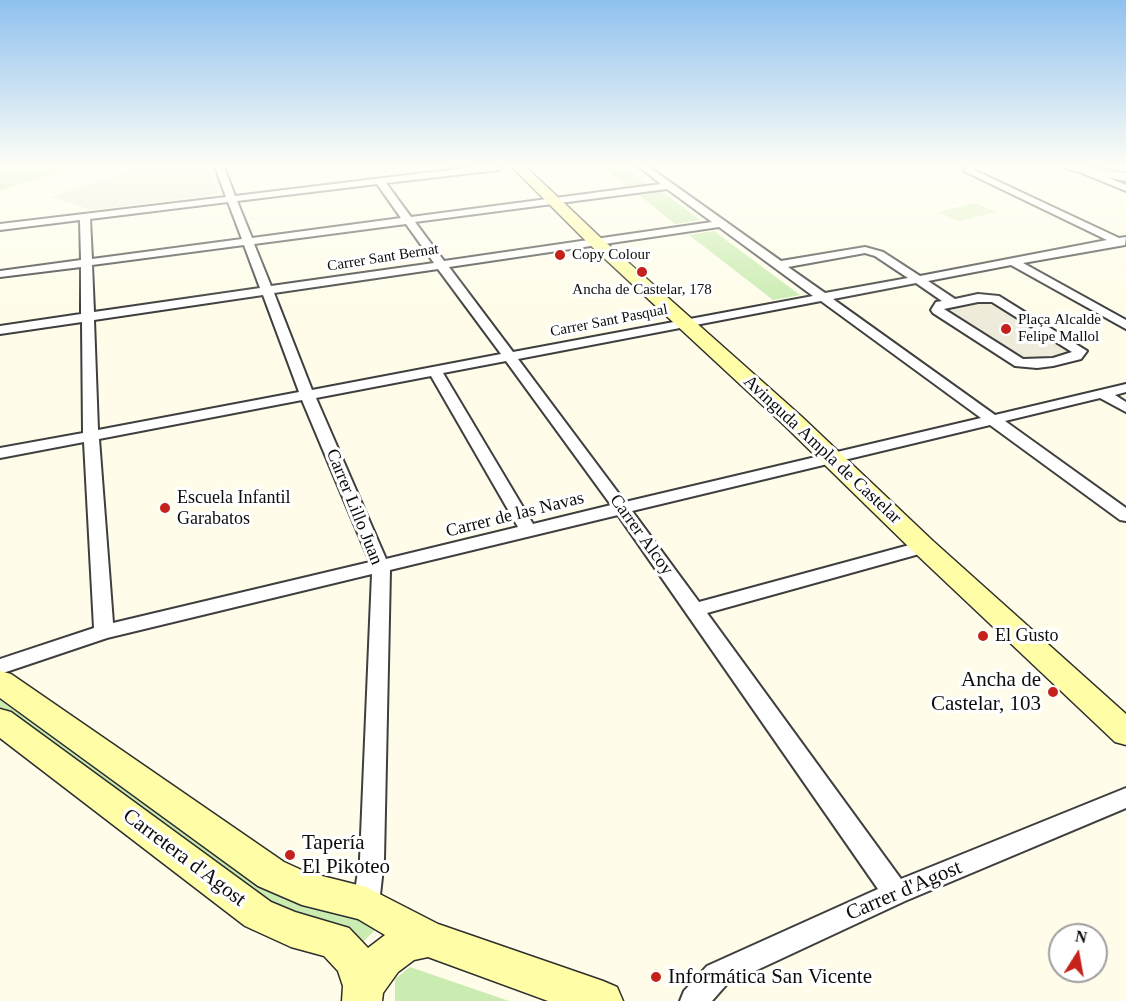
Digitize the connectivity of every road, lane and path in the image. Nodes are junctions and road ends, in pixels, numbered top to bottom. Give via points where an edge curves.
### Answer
1 (112, 214) edge
2 (237, 214) edge
3 (403, 214) edge
4 (456, 214) edge
5 (567, 214) edge
6 (705, 214) edge
7 (1062, 214) edge
8 (85, 217) junction
9 (407, 220) junction
10 (719, 224) junction
11 (0, 227) edge
12 (248, 241) junction
13 (596, 242) junction
14 (1123, 242) edge
15 (86, 262) junction
16 (1014, 262) junction
17 (440, 265) junction
18 (778, 265) junction
19 (0, 274) edge
20 (917, 280) junction
21 (266, 291) junction
22 (821, 297) junction
23 (952, 302) junction
24 (88, 317) junction
25 (685, 324) junction
26 (1126, 325) edge
27 (0, 330) edge
28 (509, 357) junction
29 (435, 371) junction
30 (1126, 388) edge
31 (307, 394) junction
32 (1103, 394) junction
33 (1126, 408) edge
34 (992, 420) junction
35 (91, 436) junction
36 (0, 453) edge
37 (833, 460) junction
38 (622, 508) junction
39 (1126, 516) edge
40 (529, 531) junction
41 (924, 547) junction
42 (381, 568) junction
43 (694, 610) junction
44 (104, 632) junction
45 (0, 667) edge
46 (0, 682) edge
47 (0, 721) edge
48 (1126, 733) edge
49 (1126, 798) edge
50 (896, 892) junction
51 (366, 904) junction
52 (428, 939) junction
53 (363, 994) edge
54 (563, 994) edge
55 (603, 1001) edge
56 (694, 1001) edge

1 - 8 street
2 - 12 street, Carrer Lillo Juan
3 - 9 street, Carrer Alcoy
4 - 9 street
5 - 13 main road, Avinguda Ampla de Castelar
6 - 10 street
7 - 14 street
8 - 11 street
8 - 15 street
9 - 12 street
9 - 17 street, Carrer Alcoy
10 - 13 street, Carrer Sant Bernat
10 - 18 street
12 - 15 street
12 - 21 street, Carrer Lillo Juan
13 - 17 street, Carrer Sant Bernat
13 - 25 main road, Avinguda Ampla de Castelar
14 - 16 street, Carrer Sant Pasqual
15 - 19 street
15 - 24 street
16 - 20 street, Carrer Sant Pasqual
16 - 26 street
17 - 21 street, Carrer Sant Bernat
17 - 28 street, Carrer Alcoy
18 - 20 street via 864,250 879,254
18 - 22 street
20 - 22 street, Carrer Sant Pasqual
20 - 23 street
21 - 24 street, Carrer Sant Bernat
21 - 31 street, Carrer Lillo Juan
22 - 25 street, Carrer Sant Pasqual
22 - 34 street
23 - 23 street via 937,310 1020,363 1053,362 1076,356 1080,351 995,299
24 - 27 street, Carrer Sant Bernat
24 - 35 street
25 - 28 street, Carrer Sant Pasqual
25 - 37 main road, Avinguda Ampla de Castelar
28 - 29 street, Carrer Sant Pasqual
28 - 38 street, Carrer Alcoy
29 - 31 street, Carrer Sant Pasqual
29 - 40 street
30 - 32 street, Carrer de las Navas
31 - 35 street, Carrer Sant Pasqual
31 - 42 street, Carrer Lillo Juan
32 - 33 street
32 - 34 street, Carrer de las Navas
34 - 37 street, Carrer de las Navas
34 - 39 street
35 - 36 street, Carrer Sant Pasqual
35 - 44 street
37 - 38 street, Carrer de las Navas
37 - 41 main road, Avinguda Ampla de Castelar
38 - 40 street, Carrer de las Navas
38 - 43 street, Carrer Alcoy
40 - 42 street, Carrer de las Navas
41 - 43 street
41 - 48 main road, Avinguda Ampla de Castelar
42 - 44 street, Carrer de las Navas
42 - 51 street, Carrer Lillo Juan via 372,859
43 - 50 street, Carrer Alcoy
44 - 45 street, Carrer de las Navas
46 - 51 main road, Carretera d'Agost via 271,874 302,888
47 - 53 main road, Carretera d'Agost via 258,914 291,929 335,941 353,959
49 - 50 street, Carrer d'Agost
50 - 56 street, Carrer d'Agost via 717,975
51 - 52 main road, Carretera d'Agost
52 - 53 main road via 405,943 384,959
52 - 54 main road, Carretera d'Agost
54 - 55 main road, Carretera d'Agost

